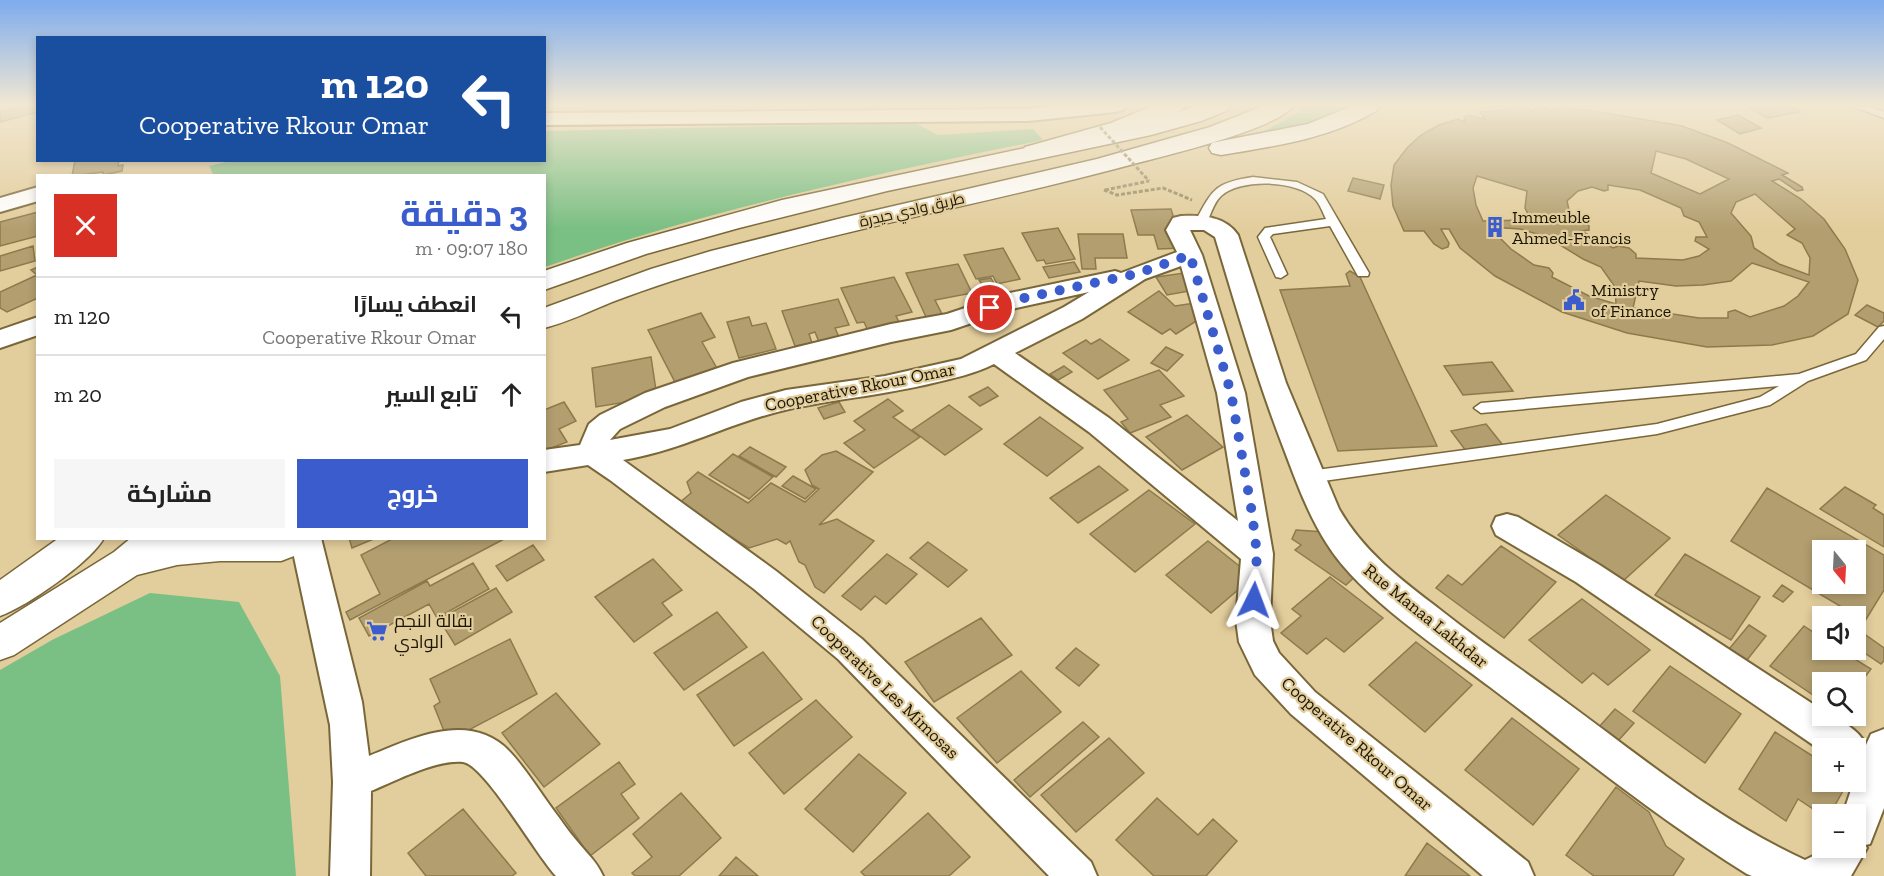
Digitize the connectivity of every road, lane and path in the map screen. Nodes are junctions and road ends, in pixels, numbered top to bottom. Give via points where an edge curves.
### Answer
1 (1055, 147) edge
2 (1063, 147) edge
3 (1118, 147) edge
4 (1168, 147) edge
5 (1227, 147) edge
6 (1034, 153) junction
7 (1071, 174) junction
8 (36, 195) edge
9 (0, 205) edge
10 (1205, 215) junction
11 (1334, 222) junction
12 (1190, 255) junction
13 (1363, 273) dead end
14 (1136, 274) junction
15 (1281, 274) dead end
16 (546, 280) edge
17 (546, 318) edge
18 (36, 326) edge
19 (1884, 330) edge
20 (0, 339) edge
21 (996, 353) junction
22 (1803, 378) junction
23 (1481, 408) dead end
24 (591, 453) junction
25 (546, 461) edge
26 (1309, 477) junction
27 (1507, 526) dead end
28 (83, 540) edge
29 (154, 540) edge
30 (292, 547) edge
31 (1257, 554) junction
32 (127, 563) junction
33 (0, 600) edge
34 (0, 643) edge
35 (1841, 738) edge
36 (352, 781) junction
37 (1842, 858) edge
38 (350, 876) edge
39 (583, 876) edge
40 (1077, 876) edge
41 (1514, 876) edge
42 (1796, 876) edge
43 (1813, 876) edge

1 - 6 main road
2 - 6 main road, طريق وادي حيدرة
3 - 10 path, bridge via 1149,182 1104,190 1117,195 1163,188
4 - 7 main road, طريق وادي حيدرة
5 - 7 main road
6 - 16 main road, طريق وادي حيدرة via 745,218 650,244
7 - 17 main road, طريق وادي حيدرة via 719,258 586,301
8 - 9 street
10 - 11 lane via 1216,194 1251,180 1294,183 1312,190
10 - 12 street via 1178,226
10 - 26 street, Rue Manaa Lakhdar via 1226,235 1272,383
11 - 13 lane
11 - 15 lane via 1269,231 1264,237
12 - 14 street, Cooperative Rkour Omar
12 - 31 street, Cooperative Rkour Omar via 1231,393
14 - 21 street, Cooperative Rkour Omar via 1073,313
14 - 24 street via 1010,301 951,322 742,369 655,400 610,422 598,431
18 - 20 street
19 - 22 lane via 1861,357
21 - 24 street, Cooperative Rkour Omar via 968,366 885,385 786,400 674,438
21 - 31 street via 1100,425
22 - 23 lane
22 - 26 lane via 1765,401 1657,429
24 - 25 street, Cooperative Rkour Omar
24 - 40 street, Cooperative Les Mimosas via 765,580 850,649
26 - 42 street, Rue Manaa Lakhdar via 1338,536 1385,586 1704,825
27 - 35 street via 1587,573
28 - 33 main road
29 - 32 main road
30 - 32 main road via 177,550
30 - 36 street via 341,684 349,727
31 - 41 street, Cooperative Rkour Omar via 1253,620 1256,642 1267,664 1343,738
32 - 34 main road
36 - 38 street
36 - 39 street via 444,747 462,745 478,750 496,763 562,854
37 - 43 street via 1825,873

